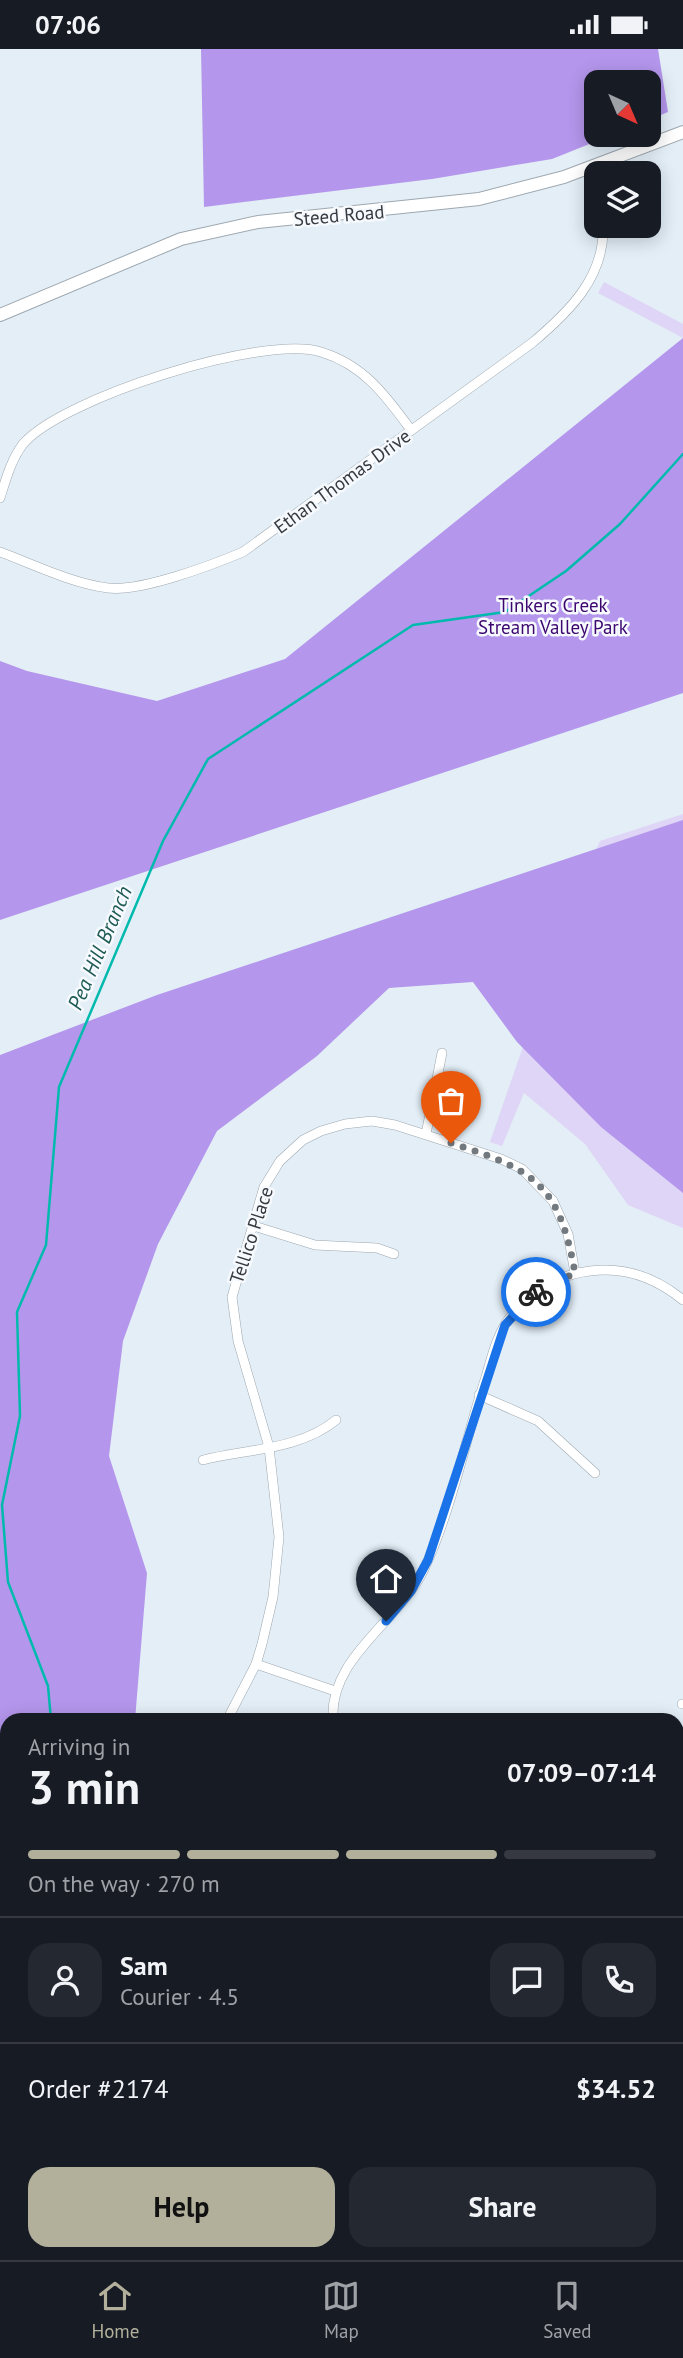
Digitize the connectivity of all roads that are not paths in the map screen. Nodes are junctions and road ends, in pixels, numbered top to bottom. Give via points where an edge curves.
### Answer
1 (683, 132) edge
2 (607, 161) edge
3 (584, 170) edge
4 (602, 238) edge
5 (0, 315) edge
6 (411, 431) junction
7 (0, 498) edge
8 (0, 552) edge
9 (442, 1053) dead end
10 (426, 1134) junction
11 (254, 1226) junction
12 (394, 1254) dead end
13 (575, 1273) junction
14 (683, 1300) edge
15 (480, 1395) junction
16 (336, 1420) dead end
17 (269, 1447) junction
18 (203, 1459) dead end
19 (595, 1473) dead end
20 (256, 1664) junction
21 (335, 1691) junction
22 (231, 1713) edge
23 (333, 1713) edge

1 - 2 street, Steed Road
3 - 5 street, Steed Road via 479,199 209,232 129,259
4 - 6 street, Ethan Thomas Drive via 594,272 565,315
6 - 7 street via 379,387 342,359 289,348 257,352 130,386 64,414 23,445 10,466
6 - 8 street, Ethan Thomas Drive via 254,545 220,562 132,587 110,588
9 - 10 street
10 - 11 street, Tellico Place via 372,1121 313,1134 271,1173
10 - 13 street, Tellico Place via 502,1159 533,1178 562,1219
11 - 12 street via 315,1245 377,1248
11 - 17 street, Tellico Place via 233,1288 232,1308
13 - 14 street via 607,1269 637,1273
13 - 15 street via 544,1287 513,1314
15 - 19 street via 538,1421
15 - 21 street via 422,1573 347,1667
16 - 17 street via 310,1436
17 - 18 street
17 - 20 street, Tellico Place via 279,1516 278,1555 270,1616
20 - 21 street
20 - 22 street, Tellico Place
21 - 23 street

